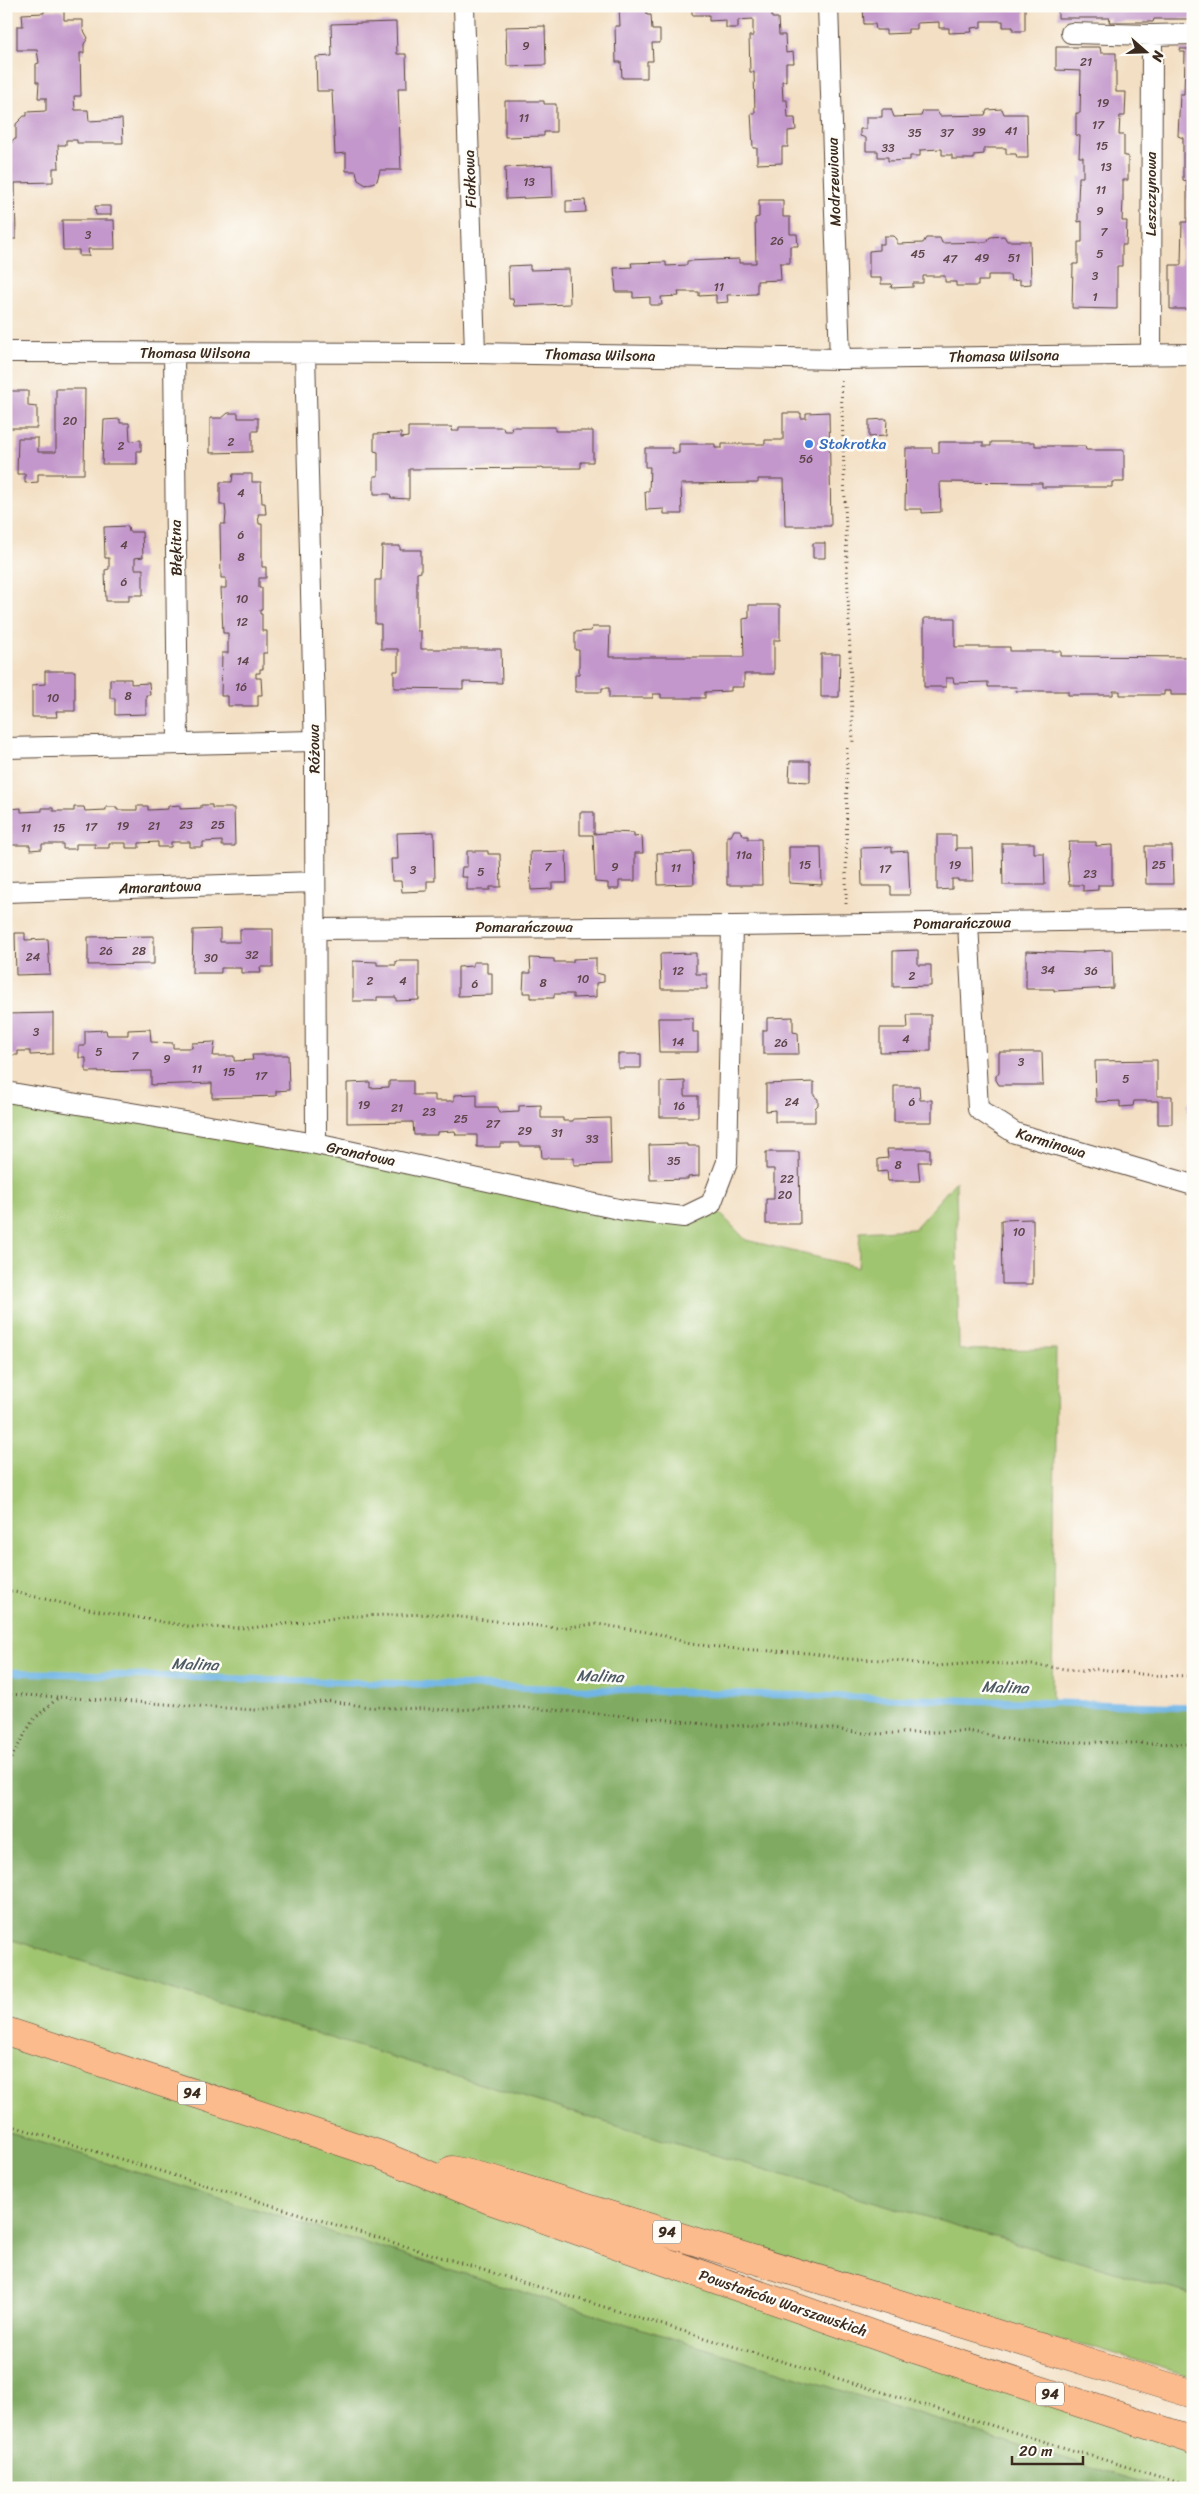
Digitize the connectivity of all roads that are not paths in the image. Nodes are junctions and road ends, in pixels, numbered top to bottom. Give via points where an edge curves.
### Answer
1 (464, 6) edge
2 (828, 6) edge
3 (1072, 33) dead end
4 (1193, 34) edge
5 (1152, 35) junction
6 (6, 352) edge
7 (174, 352) junction
8 (305, 353) junction
9 (475, 353) junction
10 (1151, 353) junction
11 (1193, 354) edge
12 (840, 358) junction
13 (314, 741) junction
14 (178, 743) junction
15 (6, 748) edge
16 (314, 882) junction
17 (6, 892) edge
18 (1193, 919) edge
19 (968, 923) junction
20 (732, 926) junction
21 (316, 929) junction
22 (6, 1092) edge
23 (316, 1144) junction
24 (1193, 1185) edge
25 (6, 2031) edge
26 (378, 2154) junction
27 (1193, 2394) edge
28 (1193, 2440) edge

1 - 9 street, Fiołkowa
2 - 12 street, Modrzewiowa
3 - 5 street
4 - 5 street
5 - 10 street, Leszczynowa
6 - 7 street, Thomasa Wilsona
7 - 8 street, Thomasa Wilsona
7 - 14 street, Błękitna
8 - 9 street, Thomasa Wilsona
8 - 13 street, Różowa
9 - 12 street, Thomasa Wilsona
10 - 11 street, Thomasa Wilsona
10 - 12 street, Thomasa Wilsona
13 - 14 street
13 - 16 street, Różowa
14 - 15 street
16 - 17 street, Amarantowa
16 - 21 street, Różowa
18 - 19 street, Pomarańczowa
19 - 20 street, Pomarańczowa
19 - 24 street, Karminowa via 978,1108 1015,1133
20 - 21 street, Pomarańczowa
20 - 23 street, Granatowa via 727,1162 711,1204 684,1217 623,1210
21 - 23 street, Różowa
22 - 23 street, Granatowa
25 - 26 main road, Powstańców Warszawskich / 94
26 - 27 main road, Powstańców Warszawskich / 94 via 495,2180
26 - 28 main road, Powstańców Warszawskich / 94 via 490,2200 898,2344

